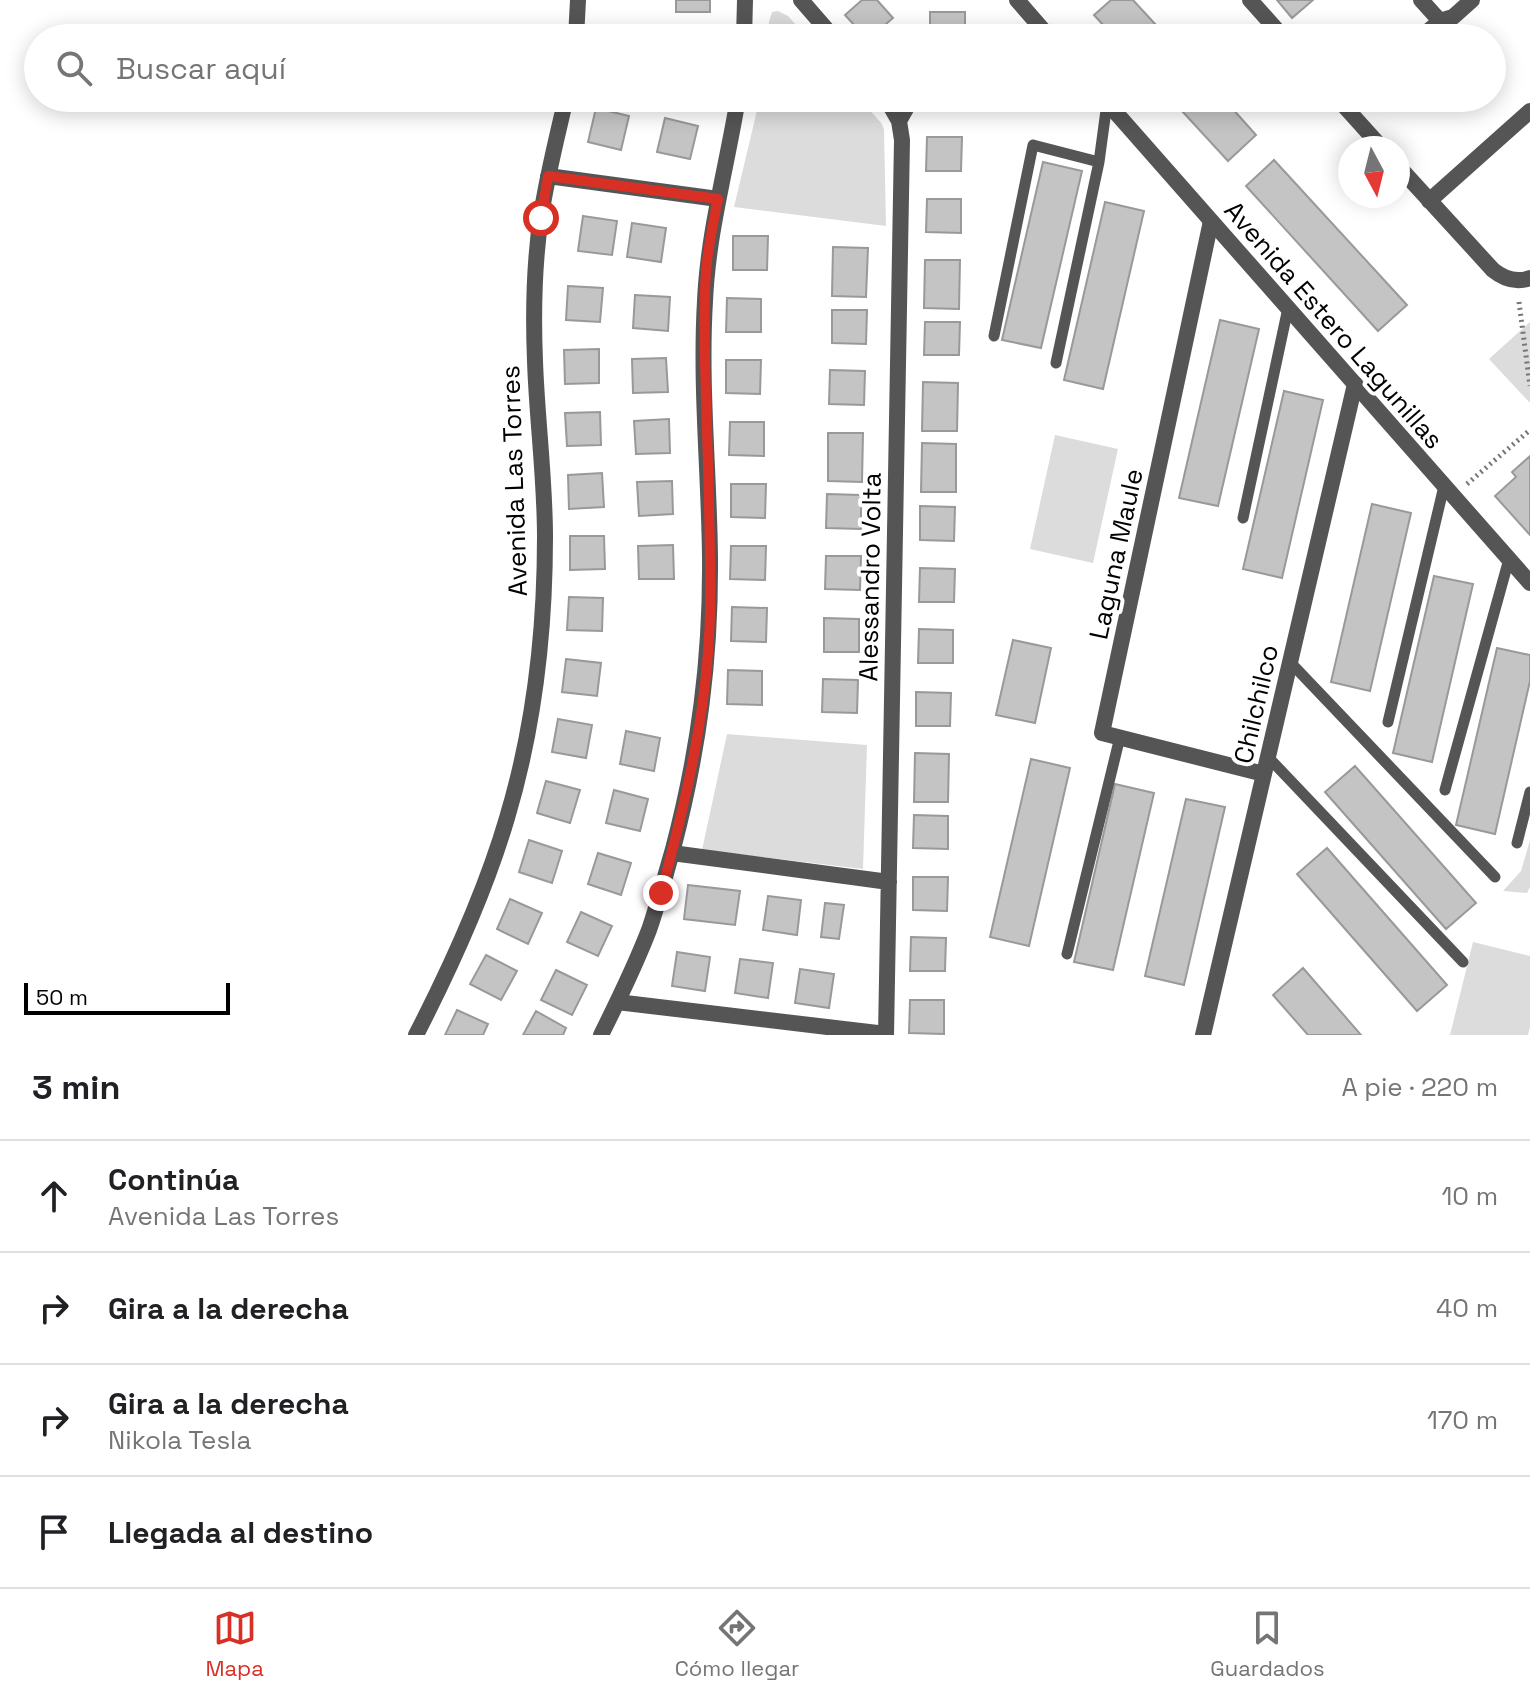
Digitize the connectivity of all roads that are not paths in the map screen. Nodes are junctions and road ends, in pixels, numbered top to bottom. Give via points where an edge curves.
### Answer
1 (578, 0) edge
2 (745, 0) edge
3 (801, 0) edge
4 (1017, 0) edge
5 (1250, 0) edge
6 (1421, 0) edge
7 (1472, 0) edge
8 (1440, 21) junction
9 (577, 24) edge
10 (744, 24) edge
11 (822, 24) edge
12 (1038, 24) edge
13 (1271, 24) edge
14 (1436, 24) edge
15 (1530, 111) edge
16 (563, 112) edge
17 (735, 112) edge
18 (894, 112) edge
19 (904, 112) edge
20 (1104, 112) edge
21 (1116, 112) edge
22 (1353, 112) edge
23 (899, 121) junction
24 (1372, 136) edge
25 (1099, 162) junction
26 (548, 176) junction
27 (1410, 180) edge
28 (718, 199) junction
29 (1429, 201) junction
30 (1211, 221) junction
31 (1523, 279) edge
32 (1288, 308) junction
33 (994, 336) dead end
34 (1056, 363) dead end
35 (1355, 384) junction
36 (1448, 491) junction
37 (1243, 518) dead end
38 (1509, 559) junction
39 (1530, 583) edge
40 (1290, 662) junction
41 (1388, 722) dead end
42 (1120, 737) junction
43 (1266, 766) junction
44 (1445, 790) dead end
45 (1530, 792) edge
46 (1517, 843) dead end
47 (672, 853) junction
48 (1495, 877) dead end
49 (889, 882) junction
50 (1067, 954) dead end
51 (1463, 962) dead end
52 (617, 1002) junction
53 (416, 1035) edge
54 (601, 1035) edge
55 (886, 1035) edge
56 (1203, 1035) edge

1 - 9 street
2 - 10 street
3 - 11 street
4 - 12 street
5 - 13 street
6 - 8 street
7 - 8 street
8 - 14 street
15 - 29 street
16 - 26 street, Avenida Las Torres
17 - 28 street
18 - 23 street
19 - 23 street
20 - 25 lane
21 - 30 street, Avenida Estero Lagunillas
22 - 24 street
23 - 49 street, Alessandro Volta
25 - 33 lane via 1033,145
25 - 34 lane
26 - 28 street
26 - 53 street, Avenida Las Torres via 534,321 545,537 532,704 507,820 448,973
27 - 29 street
28 - 47 street via 704,304 708,651 696,746
29 - 31 street via 1493,270 1507,279
30 - 32 street, Avenida Estero Lagunillas
30 - 42 street, Laguna Maule via 1102,733
32 - 35 street, Avenida Estero Lagunillas
32 - 37 lane
35 - 36 street, Avenida Estero Lagunillas
35 - 40 street, Chilchilco
36 - 38 street, Avenida Estero Lagunillas
36 - 41 lane
38 - 39 street, Avenida Estero Lagunillas
38 - 44 lane
40 - 43 street, Chilchilco
40 - 48 lane
42 - 43 street
42 - 50 lane
43 - 51 lane
43 - 56 street, Chilchilco
45 - 46 lane
47 - 49 street
47 - 52 street via 649,928
49 - 55 street, Alessandro Volta
52 - 54 street
52 - 55 street

